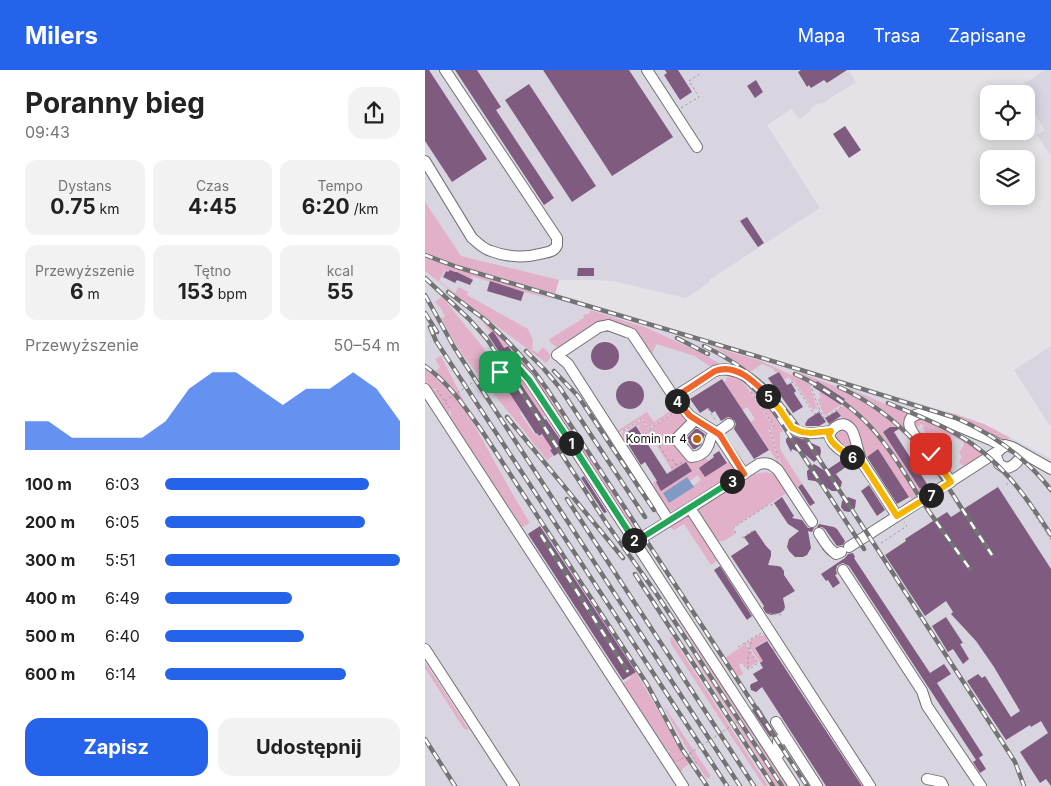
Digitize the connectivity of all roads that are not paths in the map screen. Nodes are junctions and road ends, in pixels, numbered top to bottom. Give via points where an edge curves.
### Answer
1 (445, 70) edge
2 (647, 70) edge
3 (697, 147) dead end
4 (425, 162) edge
5 (514, 363) road end
6 (425, 390) edge
7 (674, 398) junction
8 (695, 420) junction
9 (723, 429) junction
10 (831, 431) junction
11 (999, 450) junction
12 (1023, 454) junction
13 (862, 462) junction
14 (1051, 469) edge
15 (744, 474) junction
16 (948, 485) junction
17 (690, 508) junction
18 (900, 519) junction
19 (669, 521) junction
20 (811, 522) dead end
21 (819, 533) dead end
22 (635, 542) junction
23 (841, 557) junction
24 (425, 649) edge
25 (776, 722) dead end
26 (785, 736) junction
27 (775, 757) junction
28 (927, 779) dead end
29 (515, 786) edge
30 (683, 786) edge
31 (793, 786) edge
32 (817, 786) edge
33 (870, 786) edge
34 (943, 786) edge
35 (981, 786) edge

1 - 4 lane via 557,238 557,245 550,252 531,257 511,257 481,247 472,238
2 - 3 lane
5 - 22 lane via 529,380
6 - 30 lane
7 - 8 lane
7 - 10 lane via 715,371 728,369 757,385 792,428 811,433
7 - 19 lane via 632,334 608,325 599,327 559,357 568,364
8 - 9 lane
8 - 9 lane via 676,439 691,456 705,452 711,437
9 - 15 lane
10 - 13 lane via 830,440 847,455
10 - 13 lane via 836,426 846,425 854,432
11 - 12 lane via 1005,445
11 - 12 lane via 999,464 1005,468 1017,462
11 - 16 lane
11 - 16 lane via 991,440 929,414 914,416 910,419 910,430 931,454
12 - 14 lane
13 - 18 lane
15 - 17 lane
15 - 20 lane via 759,464 771,464
16 - 18 lane
17 - 19 lane
17 - 33 lane
18 - 23 lane
19 - 22 lane
21 - 23 lane via 829,548
22 - 27 lane
23 - 35 lane via 922,691 927,706
24 - 29 lane
25 - 26 lane
26 - 27 lane via 778,741 779,754
26 - 32 lane
27 - 31 lane
28 - 34 lane via 941,782

